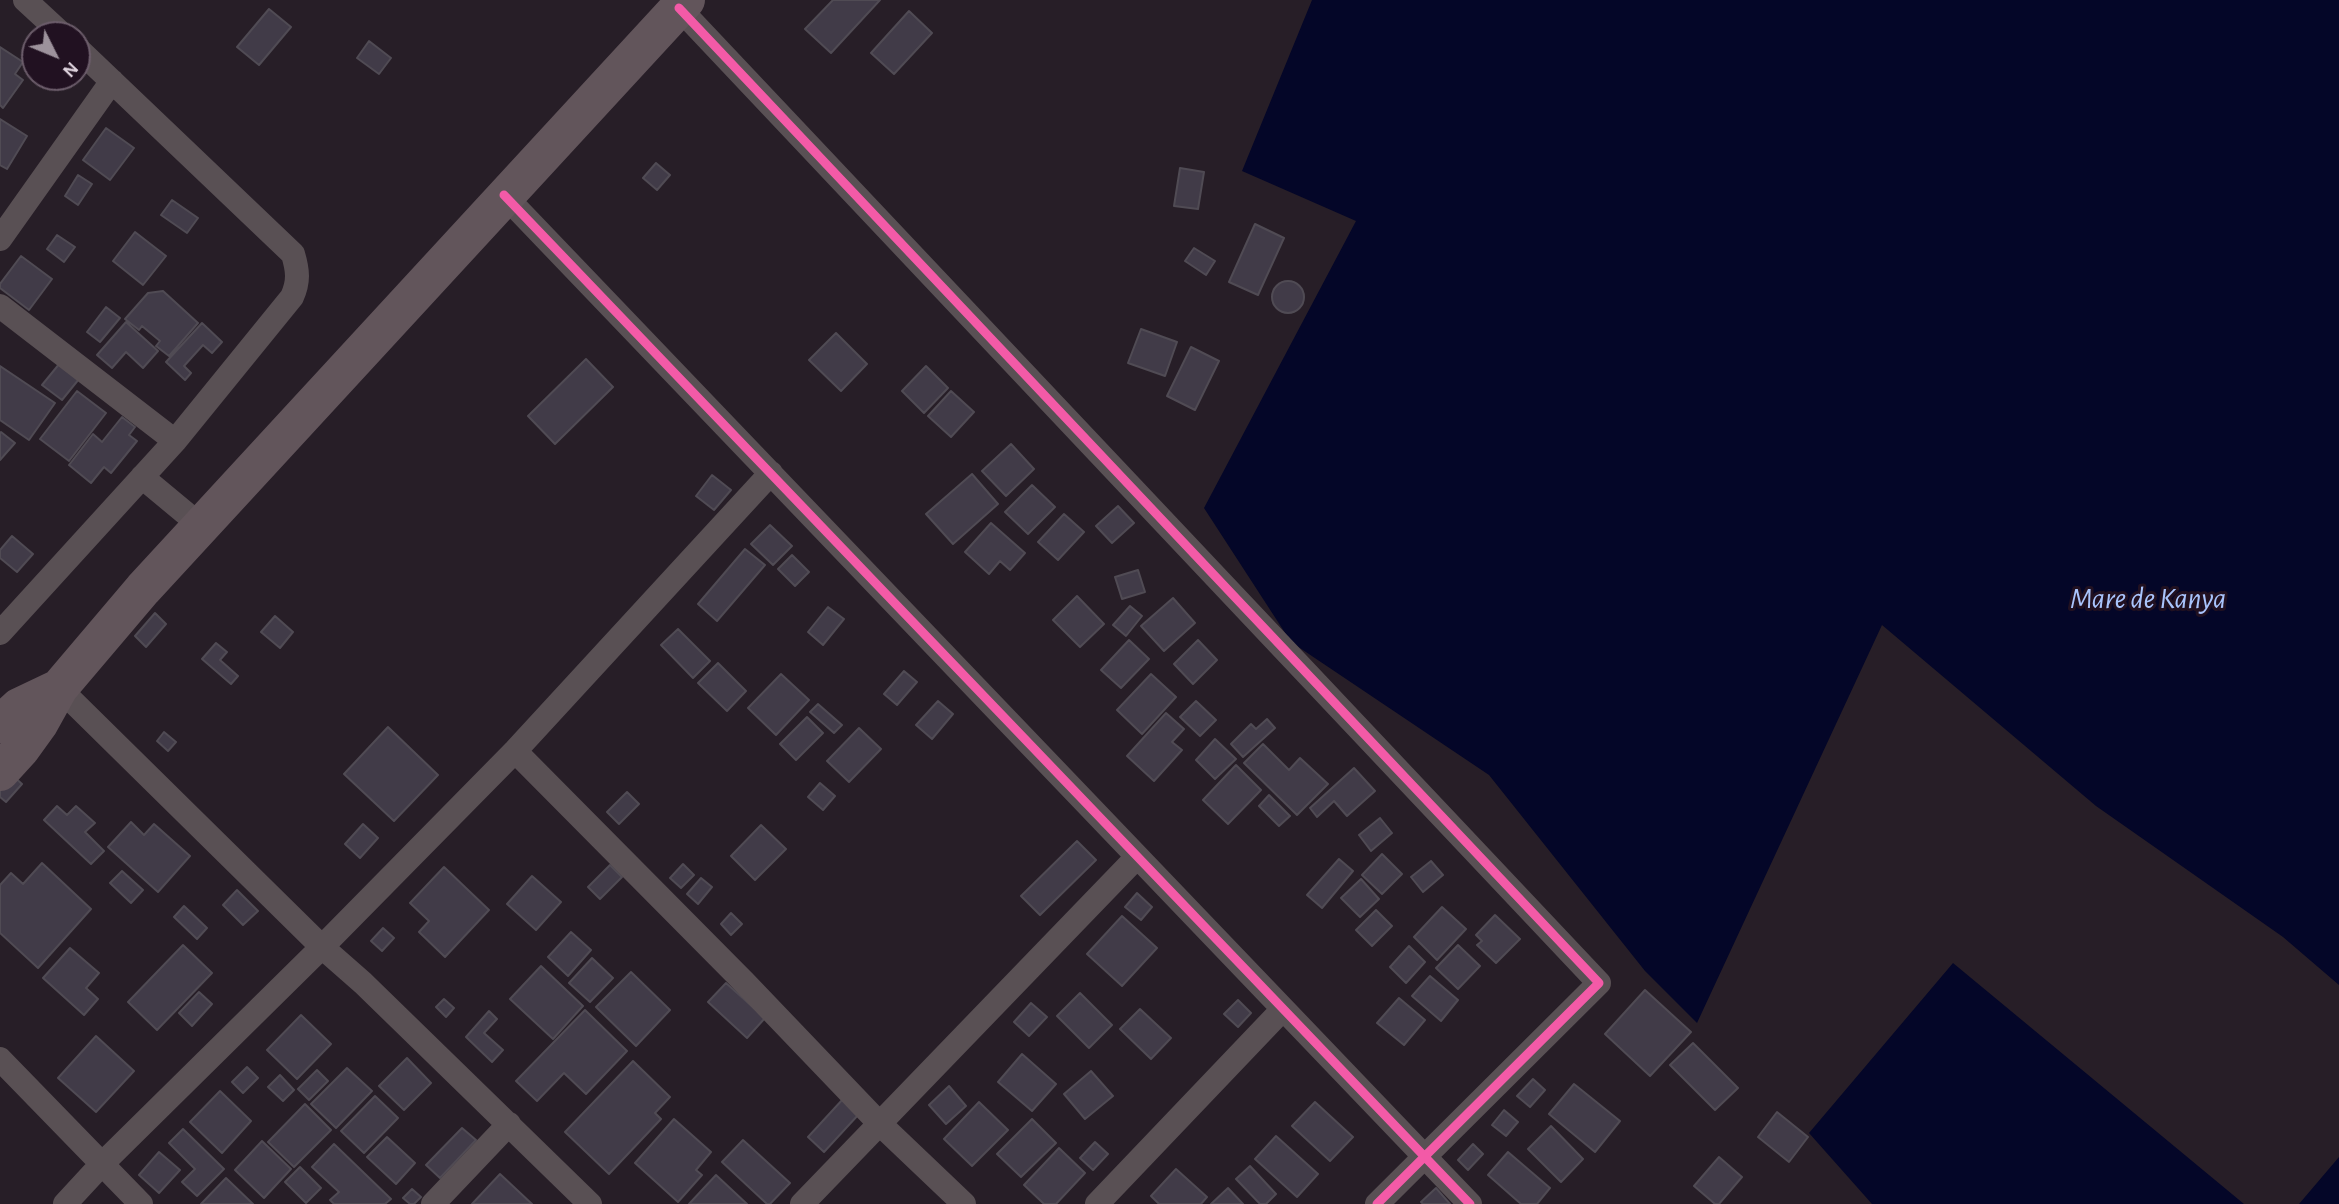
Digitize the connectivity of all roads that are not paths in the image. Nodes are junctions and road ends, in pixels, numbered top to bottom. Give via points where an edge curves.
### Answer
1 (25, 0) edge
2 (683, 4) edge
3 (48, 21) edge
4 (91, 61) edge
5 (112, 81) junction
6 (504, 195) junction
7 (0, 239) edge
8 (0, 306) edge
9 (175, 441) junction
10 (771, 473) junction
11 (142, 477) junction
12 (201, 526) junction
13 (0, 633) edge
14 (59, 688) junction
15 (0, 724) edge
16 (515, 751) junction
17 (0, 772) edge
18 (1137, 857) junction
19 (323, 947) junction
20 (1283, 1009) junction
21 (0, 1059) edge
22 (509, 1124) junction
23 (880, 1124) junction
24 (1424, 1157) junction
25 (101, 1165) junction
26 (65, 1204) edge
27 (141, 1204) edge
28 (433, 1204) edge
29 (590, 1204) edge
30 (802, 1204) edge
31 (964, 1204) edge
32 (1097, 1204) edge
33 (1377, 1204) edge
34 (1470, 1204) edge

1 - 3 street
2 - 6 highway
2 - 24 street via 1599,983
4 - 5 street
5 - 7 street
5 - 9 street via 293,254 297,266 292,297
6 - 10 street
6 - 12 highway
8 - 9 street
9 - 11 street
10 - 16 street
10 - 18 street
11 - 12 street
11 - 13 street
12 - 14 highway
14 - 15 highway via 19,707
14 - 17 highway via 33,733
14 - 19 street
16 - 19 street
16 - 23 street
18 - 20 street
18 - 23 street
19 - 22 street
19 - 25 street
20 - 24 street
20 - 32 street
21 - 25 street
22 - 28 street
22 - 29 street
23 - 30 street
23 - 31 street
24 - 33 street
24 - 34 street
25 - 26 street
25 - 27 street

